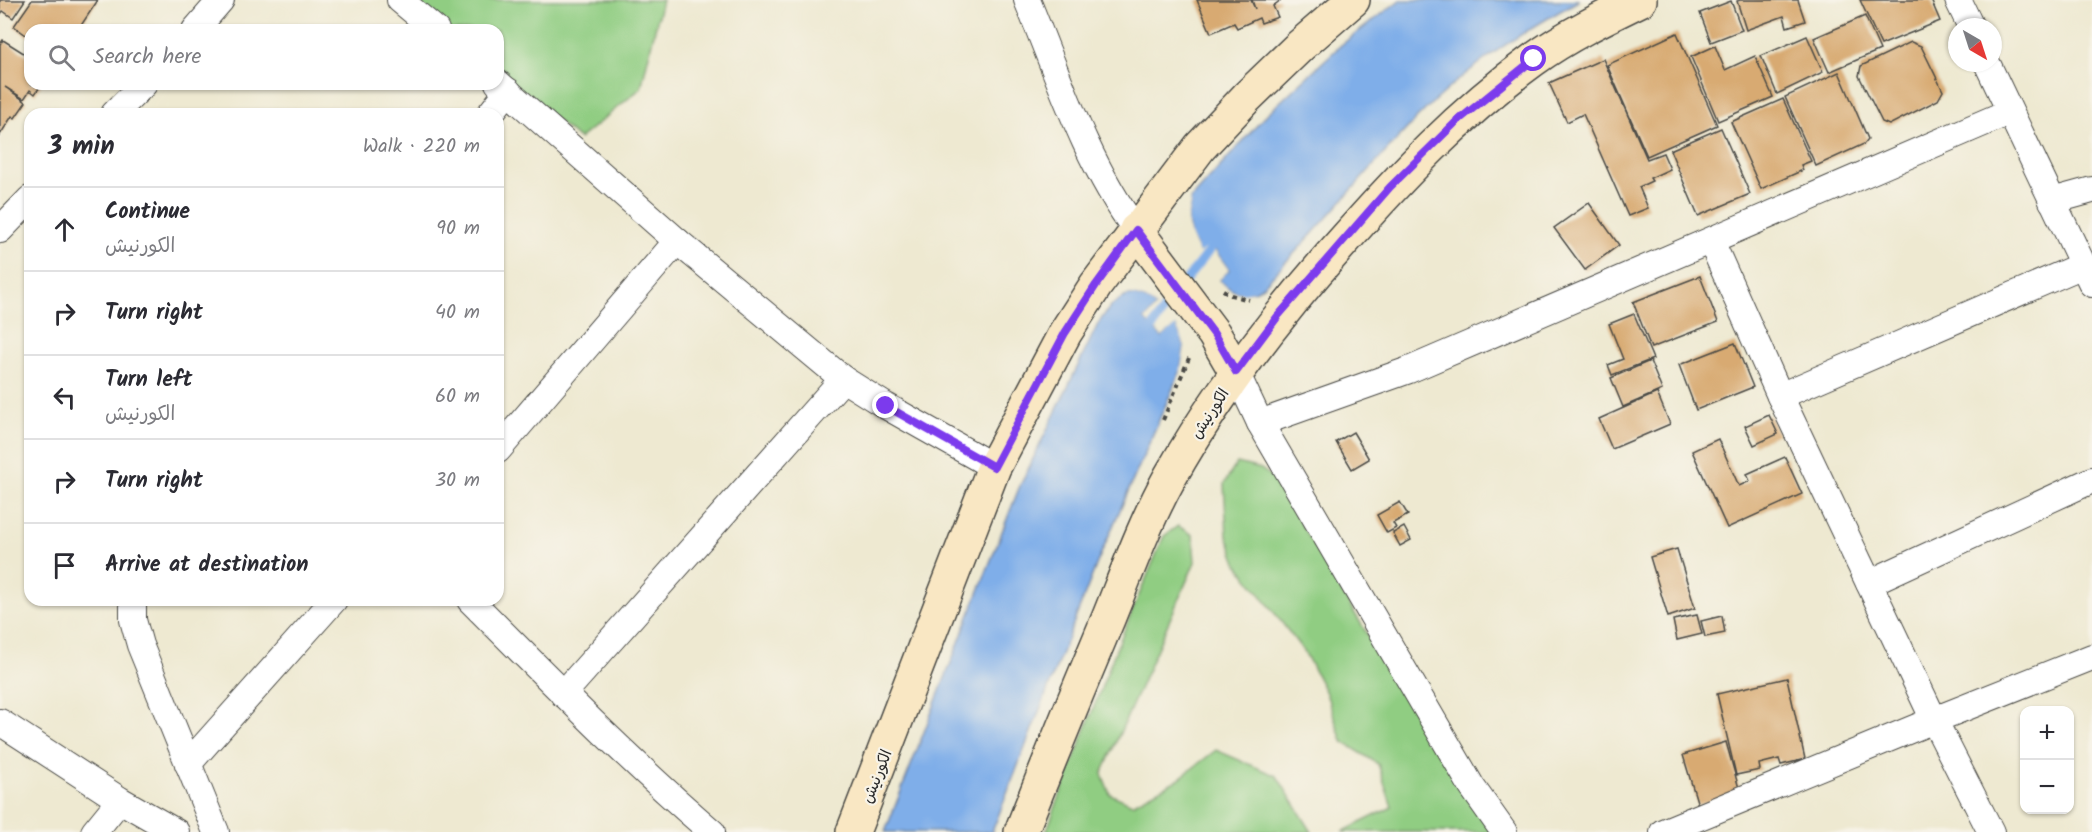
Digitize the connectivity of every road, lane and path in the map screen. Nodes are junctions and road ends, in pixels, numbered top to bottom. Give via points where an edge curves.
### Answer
1 (221, 0) edge
2 (400, 0) edge
3 (1028, 0) edge
4 (1640, 0) edge
5 (1958, 0) edge
6 (1350, 1) edge
7 (1967, 18) edge
8 (200, 24) edge
9 (429, 24) edge
10 (1991, 72) edge
11 (504, 88) edge
12 (138, 90) edge
13 (502, 90) edge
14 (120, 108) edge
15 (493, 108) edge
16 (2009, 112) junction
17 (2092, 190) edge
18 (2052, 201) junction
19 (24, 205) edge
20 (0, 230) edge
21 (677, 241) junction
22 (1144, 241) junction
23 (1711, 241) junction
24 (2087, 274) edge
25 (1236, 372) junction
26 (843, 379) junction
27 (1780, 396) junction
28 (1260, 423) junction
29 (504, 443) edge
30 (994, 467) junction
31 (2092, 480) edge
32 (1869, 583) junction
33 (133, 606) edge
34 (329, 606) edge
35 (476, 606) edge
36 (2092, 657) edge
37 (563, 694) junction
38 (1934, 720) junction
39 (0, 722) edge
40 (188, 764) junction
41 (120, 800) junction
42 (94, 832) edge
43 (176, 832) edge
44 (216, 832) edge
45 (712, 832) edge
46 (853, 832) edge
47 (1021, 832) edge
48 (1504, 832) edge
49 (1663, 832) edge
50 (1991, 832) edge

1 - 8 street
2 - 9 street
3 - 22 street via 1106,183
4 - 25 main road, الكورنيش via 1534,59 1455,123 1390,187 1278,316
5 - 7 street
6 - 22 main road, الكورنيش via 1200,147
10 - 16 street
11 - 21 street
12 - 14 street
13 - 15 street
16 - 18 street
16 - 23 street
17 - 18 street
18 - 24 street
19 - 20 street
21 - 26 street
21 - 29 street
22 - 25 main road via 1214,334
22 - 30 main road, الكورنيش via 1096,285 1065,333
23 - 27 street
23 - 28 street via 1410,370
24 - 27 street
25 - 28 street
25 - 47 main road, الكورنيش via 1168,479
26 - 30 street
26 - 37 street
27 - 32 street
28 - 48 street via 1472,787
30 - 46 main road, الكورنيش
31 - 32 street
32 - 38 street
33 - 40 street via 140,645
34 - 40 street
35 - 37 street
36 - 38 street
37 - 45 street
38 - 49 street
38 - 50 street
39 - 41 street
40 - 44 street
41 - 42 street
41 - 43 street

